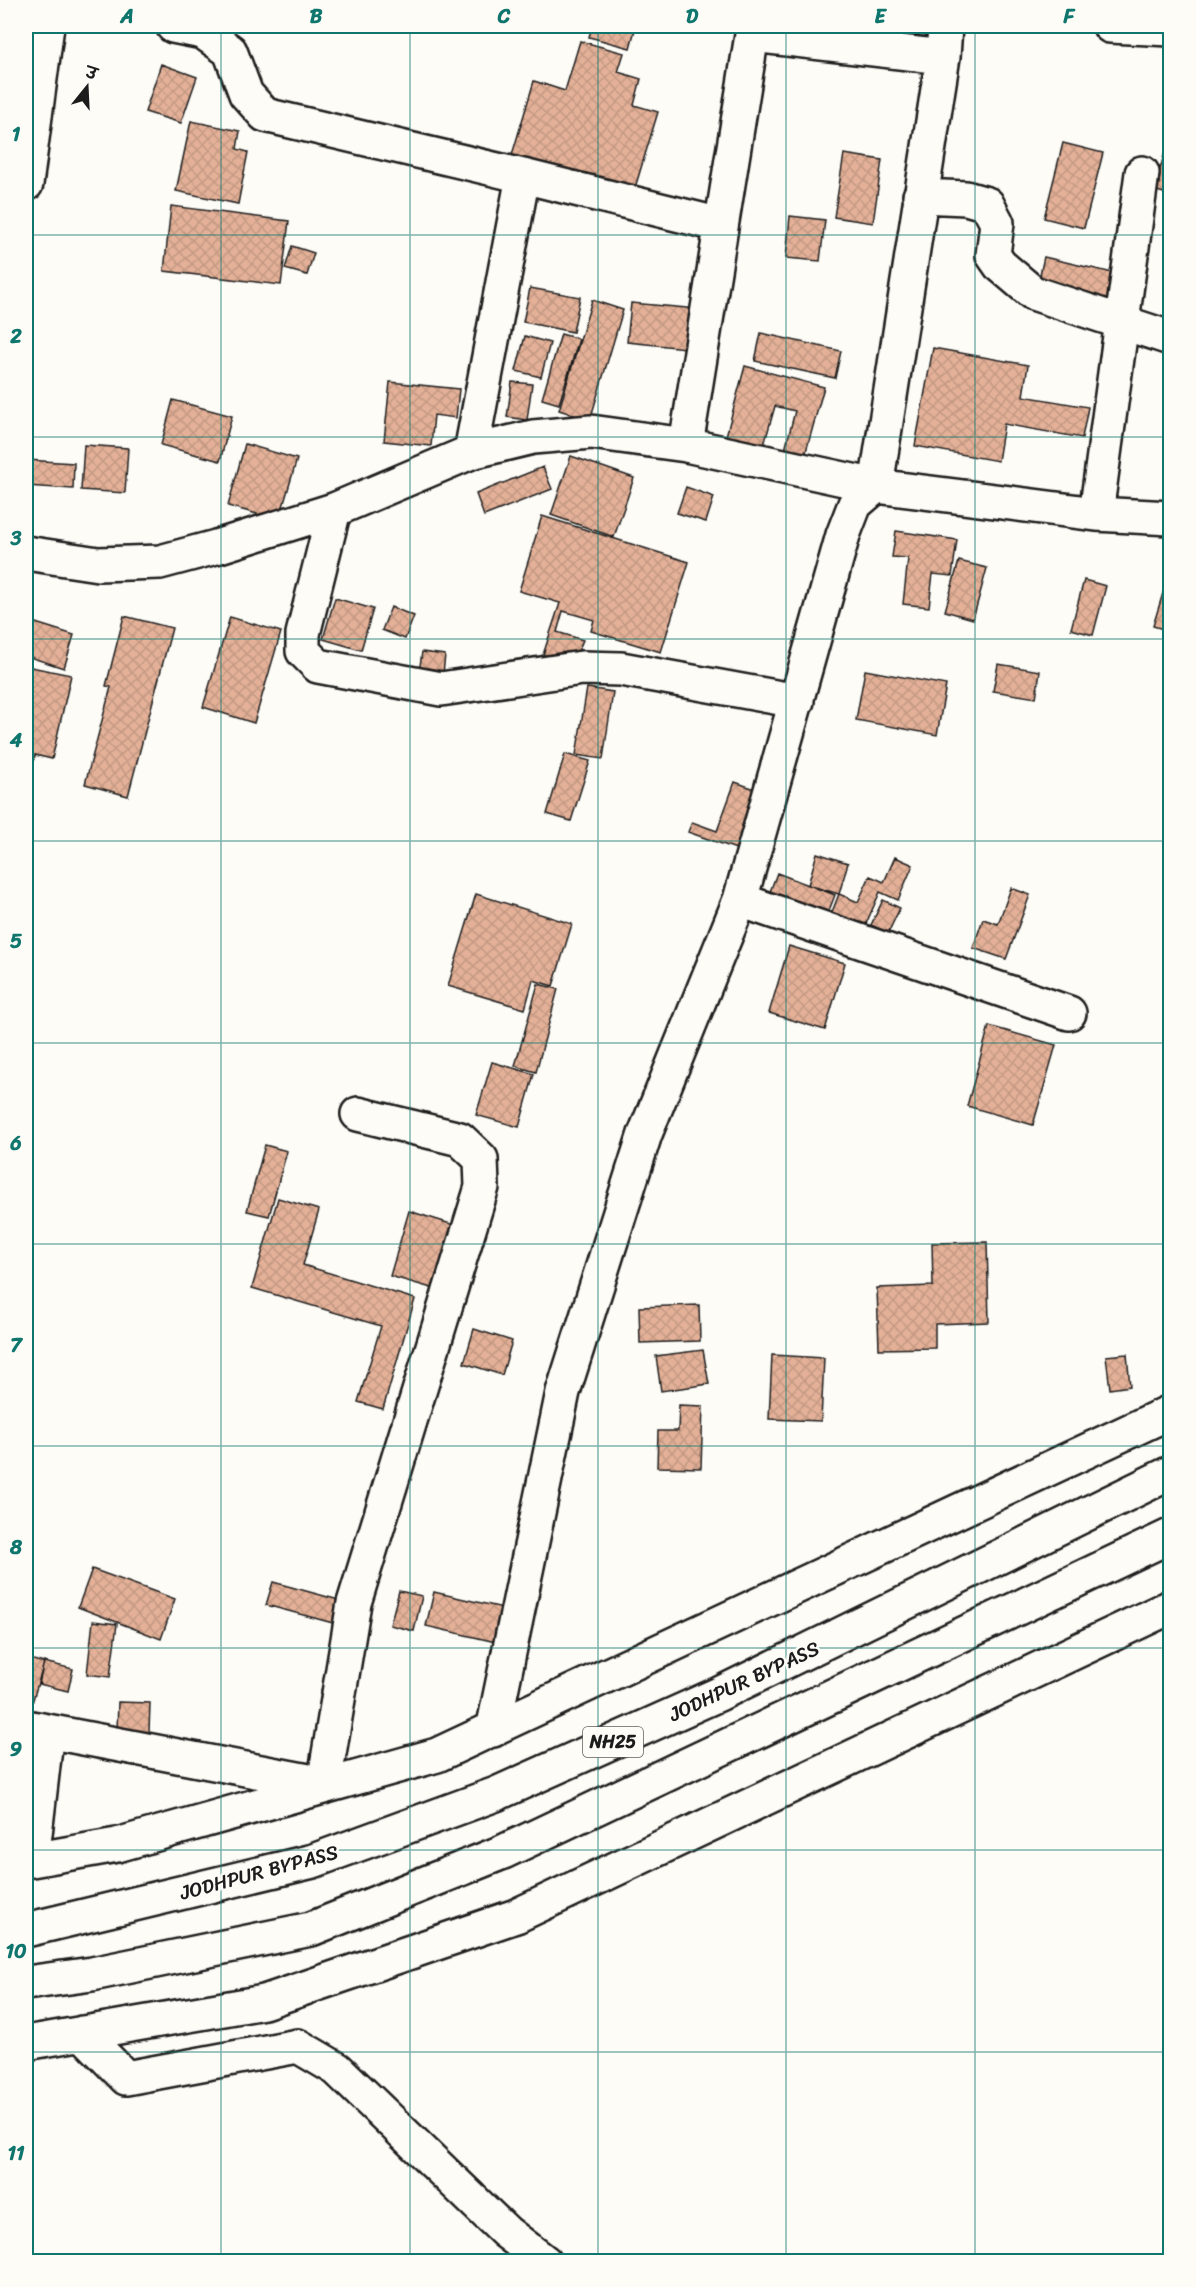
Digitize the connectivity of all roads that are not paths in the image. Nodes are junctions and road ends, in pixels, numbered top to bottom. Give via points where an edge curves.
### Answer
1 (47, 26) edge
2 (173, 26) edge
3 (751, 30) edge
4 (944, 41) edge
5 (1143, 173) dead end
6 (523, 176) junction
7 (26, 183) edge
8 (920, 196) junction
9 (721, 225) junction
10 (1123, 322) junction
11 (1170, 338) edge
12 (686, 445) junction
13 (471, 453) junction
14 (876, 486) junction
15 (334, 510) junction
16 (1096, 514) junction
17 (1170, 518) edge
18 (26, 553) edge
19 (797, 701) junction
20 (740, 900) junction
21 (1070, 1013) dead end
22 (358, 1114) dead end
23 (1170, 1412) edge
24 (1170, 1473) edge
25 (1170, 1536) edge
26 (1170, 1607) edge
27 (36, 1729) edge
28 (493, 1730) junction
29 (29, 1861) edge
30 (26, 1930) edge
31 (26, 1983) edge
32 (82, 2033) junction
33 (26, 2043) edge
34 (545, 2262) edge

1 - 7 main road
2 - 6 main road via 203,32 230,51 246,94 265,115
3 - 4 main road
3 - 9 main road
4 - 8 main road
5 - 10 main road
6 - 9 main road
6 - 13 main road
8 - 10 main road via 966,198 987,204 997,223 993,255 1000,265 1033,293
8 - 14 main road
9 - 12 main road
10 - 11 main road
10 - 16 main road
12 - 13 main road via 591,432 533,436
12 - 14 main road
13 - 15 main road
14 - 16 main road
14 - 19 main road via 855,504 843,535
15 - 18 main road via 160,562 98,564
15 - 19 main road via 303,634 303,651 318,666 441,689 582,668 621,669
16 - 17 main road
19 - 20 main road
20 - 21 main road
20 - 28 main road via 645,1134 563,1392
22 - 27 main road via 460,1139 481,1158 482,1187 354,1603 324,1784
23 - 28 main road
24 - 30 main road, JODHPUR BYPASS / NH25 via 719,1694 496,1794 313,1862
25 - 31 main road, NH25 via 503,1852 311,1929 92,1974
26 - 32 main road via 516,1916 264,2002
27 - 29 main road
28 - 29 main road via 426,1759 117,1845
32 - 33 main road
32 - 34 main road via 126,2078 298,2046 337,2069 507,2232

